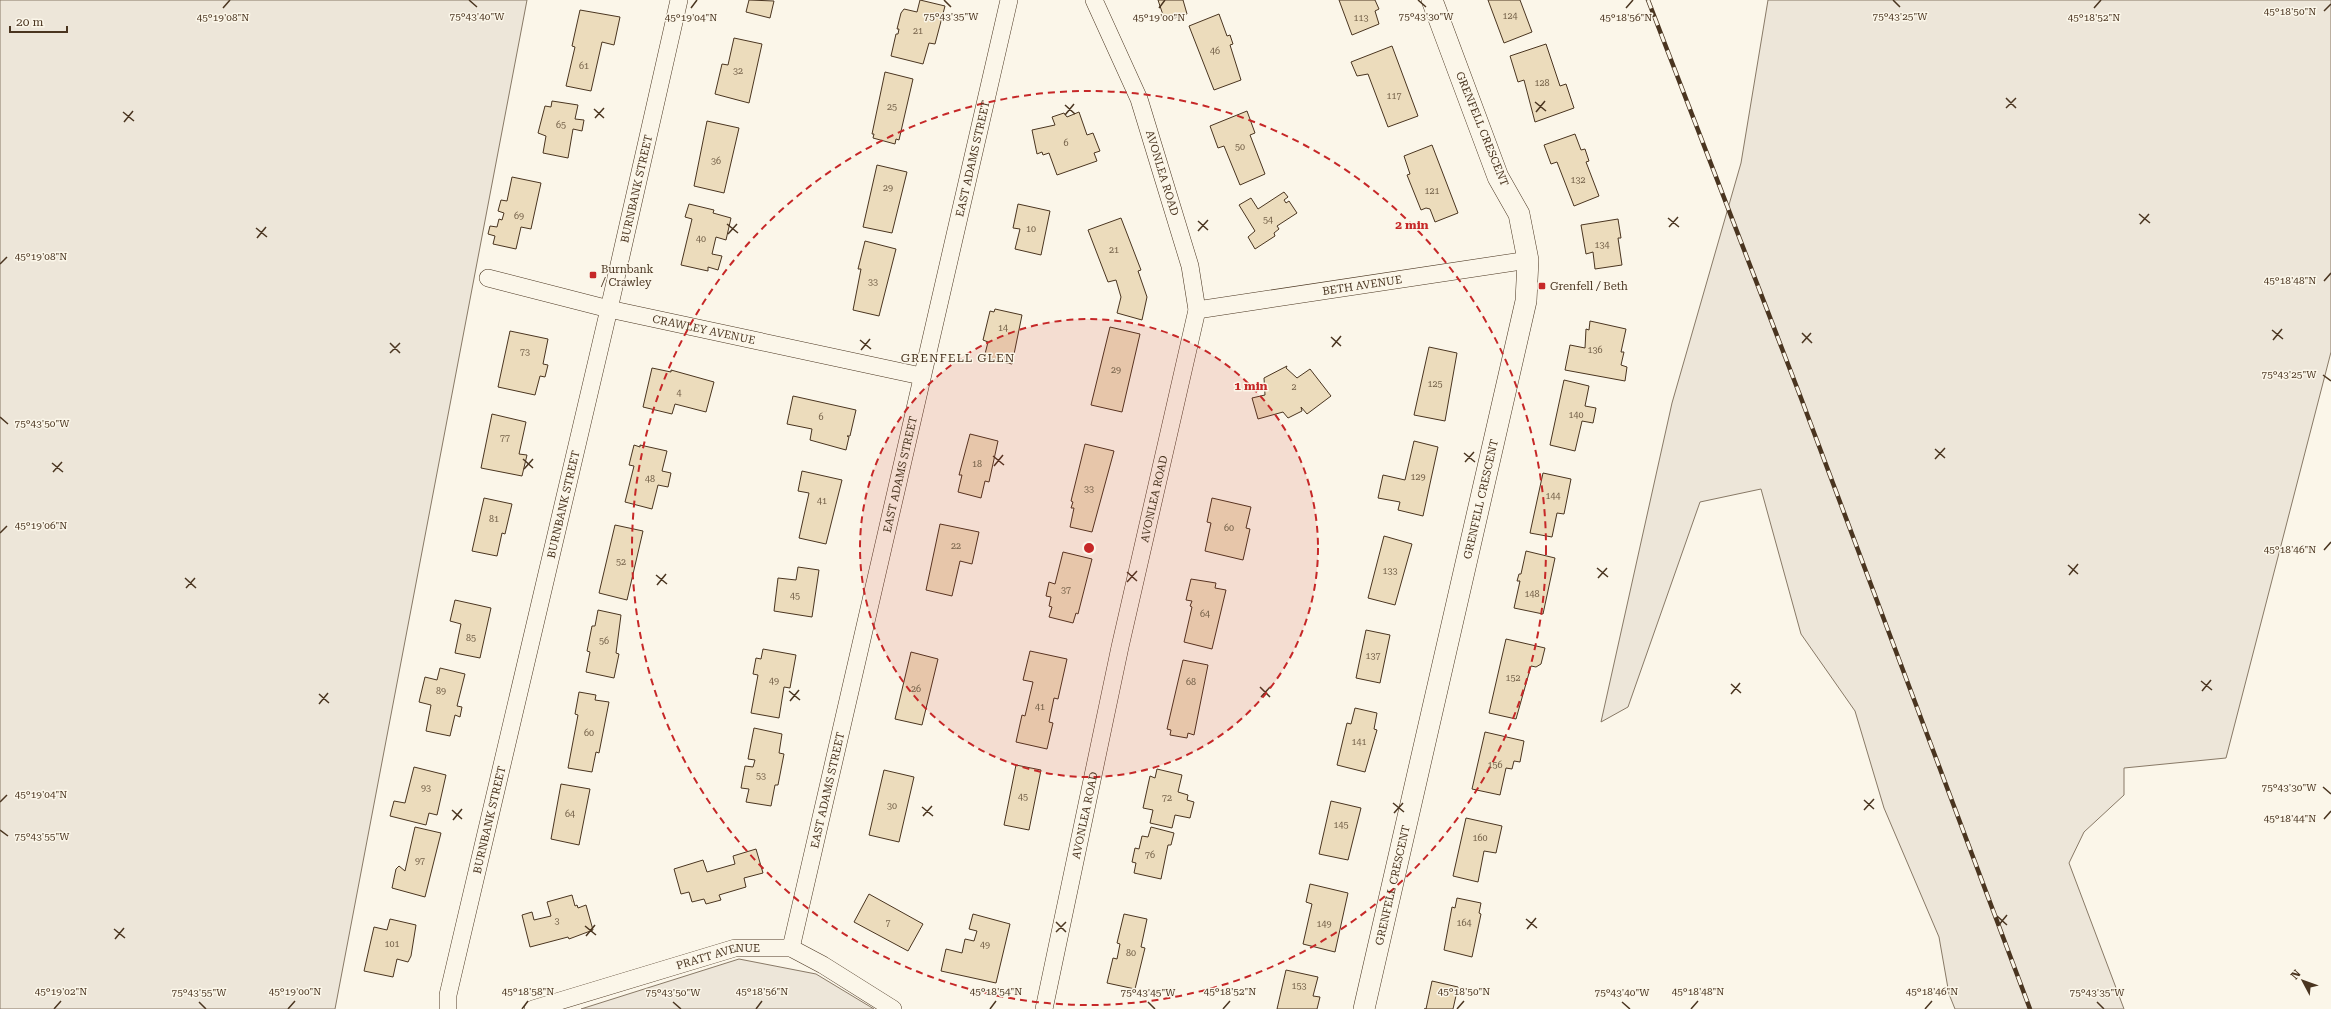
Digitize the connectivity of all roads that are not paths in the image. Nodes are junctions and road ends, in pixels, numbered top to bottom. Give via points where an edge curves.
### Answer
1 (679, 0) edge
2 (1009, 0) edge
3 (1094, 0) edge
4 (1432, 0) edge
5 (1528, 260) junction
6 (488, 278) dead end
7 (609, 309) junction
8 (1197, 310) junction
9 (921, 376) junction
10 (791, 948) junction
11 (448, 1009) edge
12 (534, 1009) edge
13 (893, 1009) edge
14 (1044, 1009) edge
15 (1364, 1009) edge

1 - 7 street, BURNBANK STREET
2 - 9 street, EAST ADAMS STREET
3 - 8 street, AVONLEA ROAD via 1139,99 1190,266
4 - 5 street, GRENFELL CRESCENT via 1498,177 1519,214
5 - 8 street, BETH AVENUE
5 - 15 street, GRENFELL CRESCENT via 1526,301
6 - 7 street, CRAWLEY AVENUE
7 - 9 street, CRAWLEY AVENUE
7 - 11 street, BURNBANK STREET via 448,995
8 - 14 street, AVONLEA ROAD via 1120,647
9 - 10 street, EAST ADAMS STREET
10 - 12 street, PRATT AVENUE via 735,948
10 - 13 street, PRATT AVENUE via 823,964

